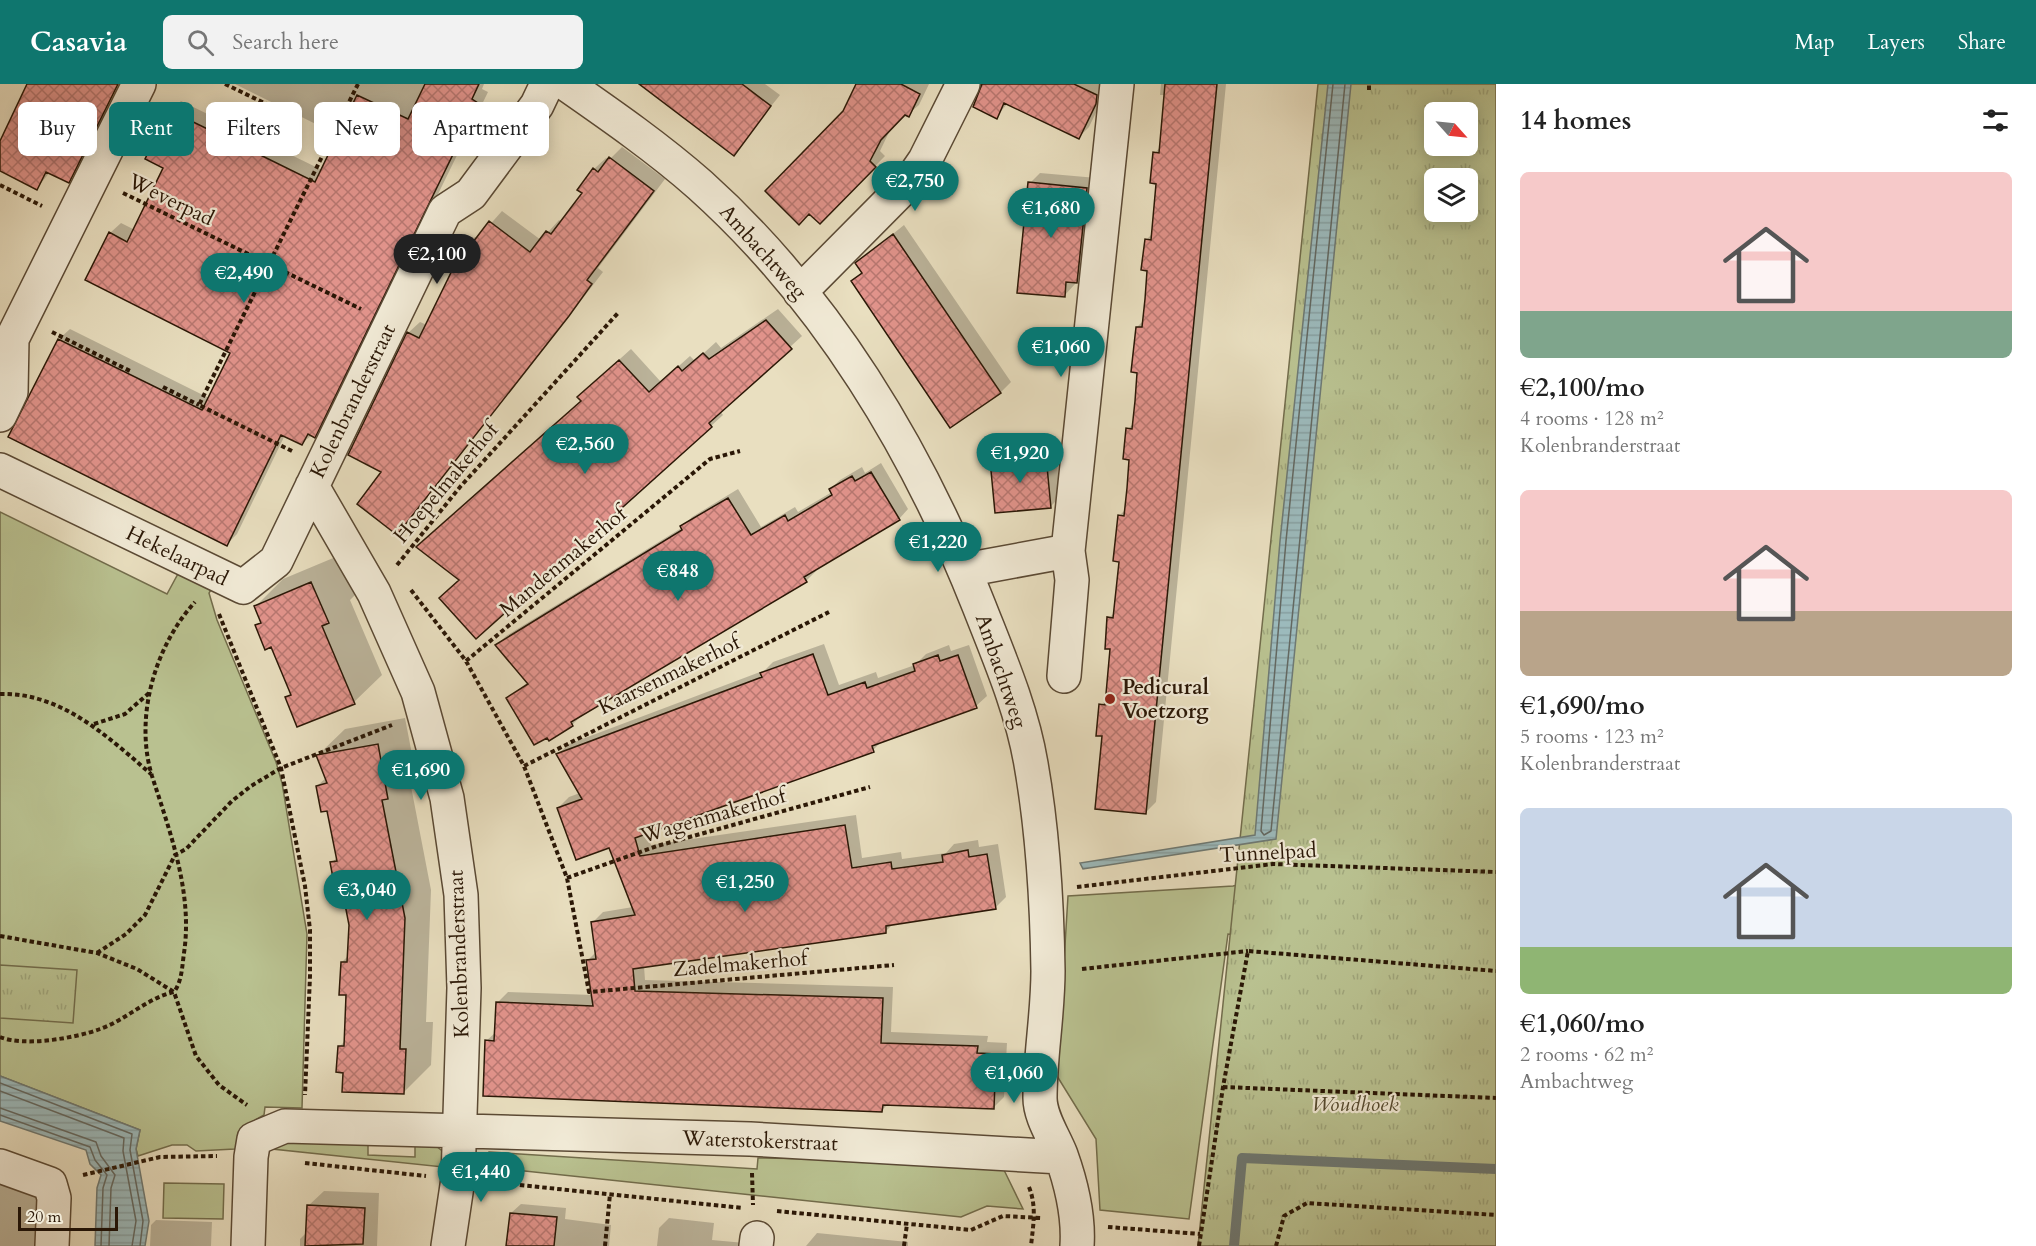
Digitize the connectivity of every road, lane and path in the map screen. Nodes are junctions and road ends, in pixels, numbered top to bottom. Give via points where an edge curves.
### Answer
1 (139, 84) edge
2 (225, 84) edge
3 (358, 84) edge
4 (547, 84) edge
5 (566, 84) edge
6 (963, 84) edge
7 (1117, 84) edge
8 (1369, 84) edge
9 (1369, 90) dead end
10 (262, 102) edge
11 (93, 177) junction
12 (0, 185) edge
13 (71, 220) junction
14 (268, 264) junction
15 (800, 292) junction
16 (618, 313) dead end
17 (23, 318) junction
18 (390, 323) junction
19 (132, 372) dead end
20 (163, 387) dead end
21 (199, 405) junction
22 (0, 415) edge
23 (740, 451) dead end
24 (0, 470) edge
25 (317, 476) junction
26 (1068, 551) junction
27 (395, 568) dead end
28 (965, 570) junction
29 (212, 581) junction
30 (409, 586) dead end
31 (829, 612) dead end
32 (466, 662) junction
33 (1064, 676) dead end
34 (150, 692) junction
35 (0, 694) edge
36 (424, 715) junction
37 (93, 724) junction
38 (524, 766) junction
39 (281, 768) junction
40 (152, 775) junction
41 (870, 787) dead end
42 (175, 855) junction
43 (1496, 872) edge
44 (567, 878) junction
45 (1043, 891) junction
46 (0, 936) edge
47 (1248, 951) junction
48 (97, 953) junction
49 (894, 965) dead end
50 (1496, 971) edge
51 (1048, 973) junction
52 (174, 992) junction
53 (0, 1037) edge
54 (1224, 1087) junction
55 (1496, 1098) edge
56 (294, 1126) junction
57 (458, 1132) junction
58 (1018, 1153) junction
59 (251, 1157) junction
60 (1061, 1157) junction
61 (0, 1166) edge
62 (86, 1174) dead end
63 (458, 1179) junction
64 (609, 1194) junction
65 (1496, 1215) edge
66 (1034, 1216) junction
67 (907, 1224) junction
68 (758, 1226) edge
69 (449, 1231) edge
70 (1200, 1234) junction
71 (1078, 1235) edge
72 (52, 1246) edge
73 (248, 1246) edge
74 (605, 1246) edge
75 (904, 1246) edge
76 (1031, 1246) edge
77 (1199, 1246) edge
78 (1276, 1246) edge

1 - 11 street
2 - 10 path
3 - 14 path
4 - 18 street, Kolenbranderstraat via 537,105 471,194 445,211
5 - 15 street, Ambachtweg via 667,157 701,187
6 - 15 street via 912,178
7 - 26 street
8 - 9 path
11 - 13 street
11 - 14 path, Weverpad
12 - 13 path
13 - 17 street
14 - 18 path, Weverpad
14 - 21 path
15 - 28 street, Ambachtweg via 864,377 906,448
16 - 27 path, Hoepelmakerhof via 460,487
17 - 19 path
17 - 22 street via 12,339 11,392
18 - 25 street, Kolenbranderstraat
20 - 21 path
21 - 25 path
23 - 32 path, Mandenmakerhof via 710,459
24 - 29 street, Hekelaarpad
25 - 29 street, Hekelaarpad via 276,561 243,587
25 - 36 street, Kolenbranderstraat via 374,593 418,692
26 - 28 street
26 - 33 street via 1072,580
28 - 45 street, Ambachtweg via 1005,670 1031,761 1042,843
29 - 34 path via 169,636
29 - 39 path via 220,619
30 - 32 path
31 - 38 path, Kaarsenmakerhof
32 - 38 path
34 - 37 path via 124,714
34 - 40 path via 147,714
35 - 37 path via 46,701
36 - 39 path
36 - 57 street, Kolenbranderstraat via 447,798 461,895 464,988
37 - 40 path
38 - 44 path
39 - 42 path via 232,801 186,849
39 - 56 path via 310,930
40 - 42 path
41 - 44 path, Wagenmakerhof via 657,846
42 - 48 path via 145,915 126,934
42 - 52 path via 186,924 180,984
43 - 45 path, Tunnelpad via 1273,864
44 - 49 path, Zadelmakerhof via 588,992
45 - 51 street, Ambachtweg
46 - 48 path
47 - 50 path
47 - 51 path
47 - 54 path
48 - 52 path via 137,969
51 - 60 street, Ambachtweg via 1040,1103
52 - 53 path via 161,995 100,1029 52,1040
52 - 56 path via 196,1056 219,1084 244,1103
54 - 55 path
54 - 70 path
56 - 57 street, Waterstokerstraat
56 - 59 street via 254,1139
57 - 58 street, Waterstokerstraat
57 - 63 street, Kolenbranderstraat
58 - 60 street, Waterstokerstraat
58 - 66 path via 1033,1198
59 - 62 path via 160,1157
59 - 63 path
59 - 73 street
60 - 71 street, Ambachtweg
61 - 72 street via 50,1184 54,1198
63 - 64 path
63 - 69 street, Kolenbranderstraat
64 - 68 path
64 - 74 path
65 - 78 path via 1307,1203 1284,1216
66 - 67 path via 1004,1216 971,1230
66 - 71 path
66 - 76 path
67 - 68 path
67 - 75 path
70 - 71 path
70 - 77 path

